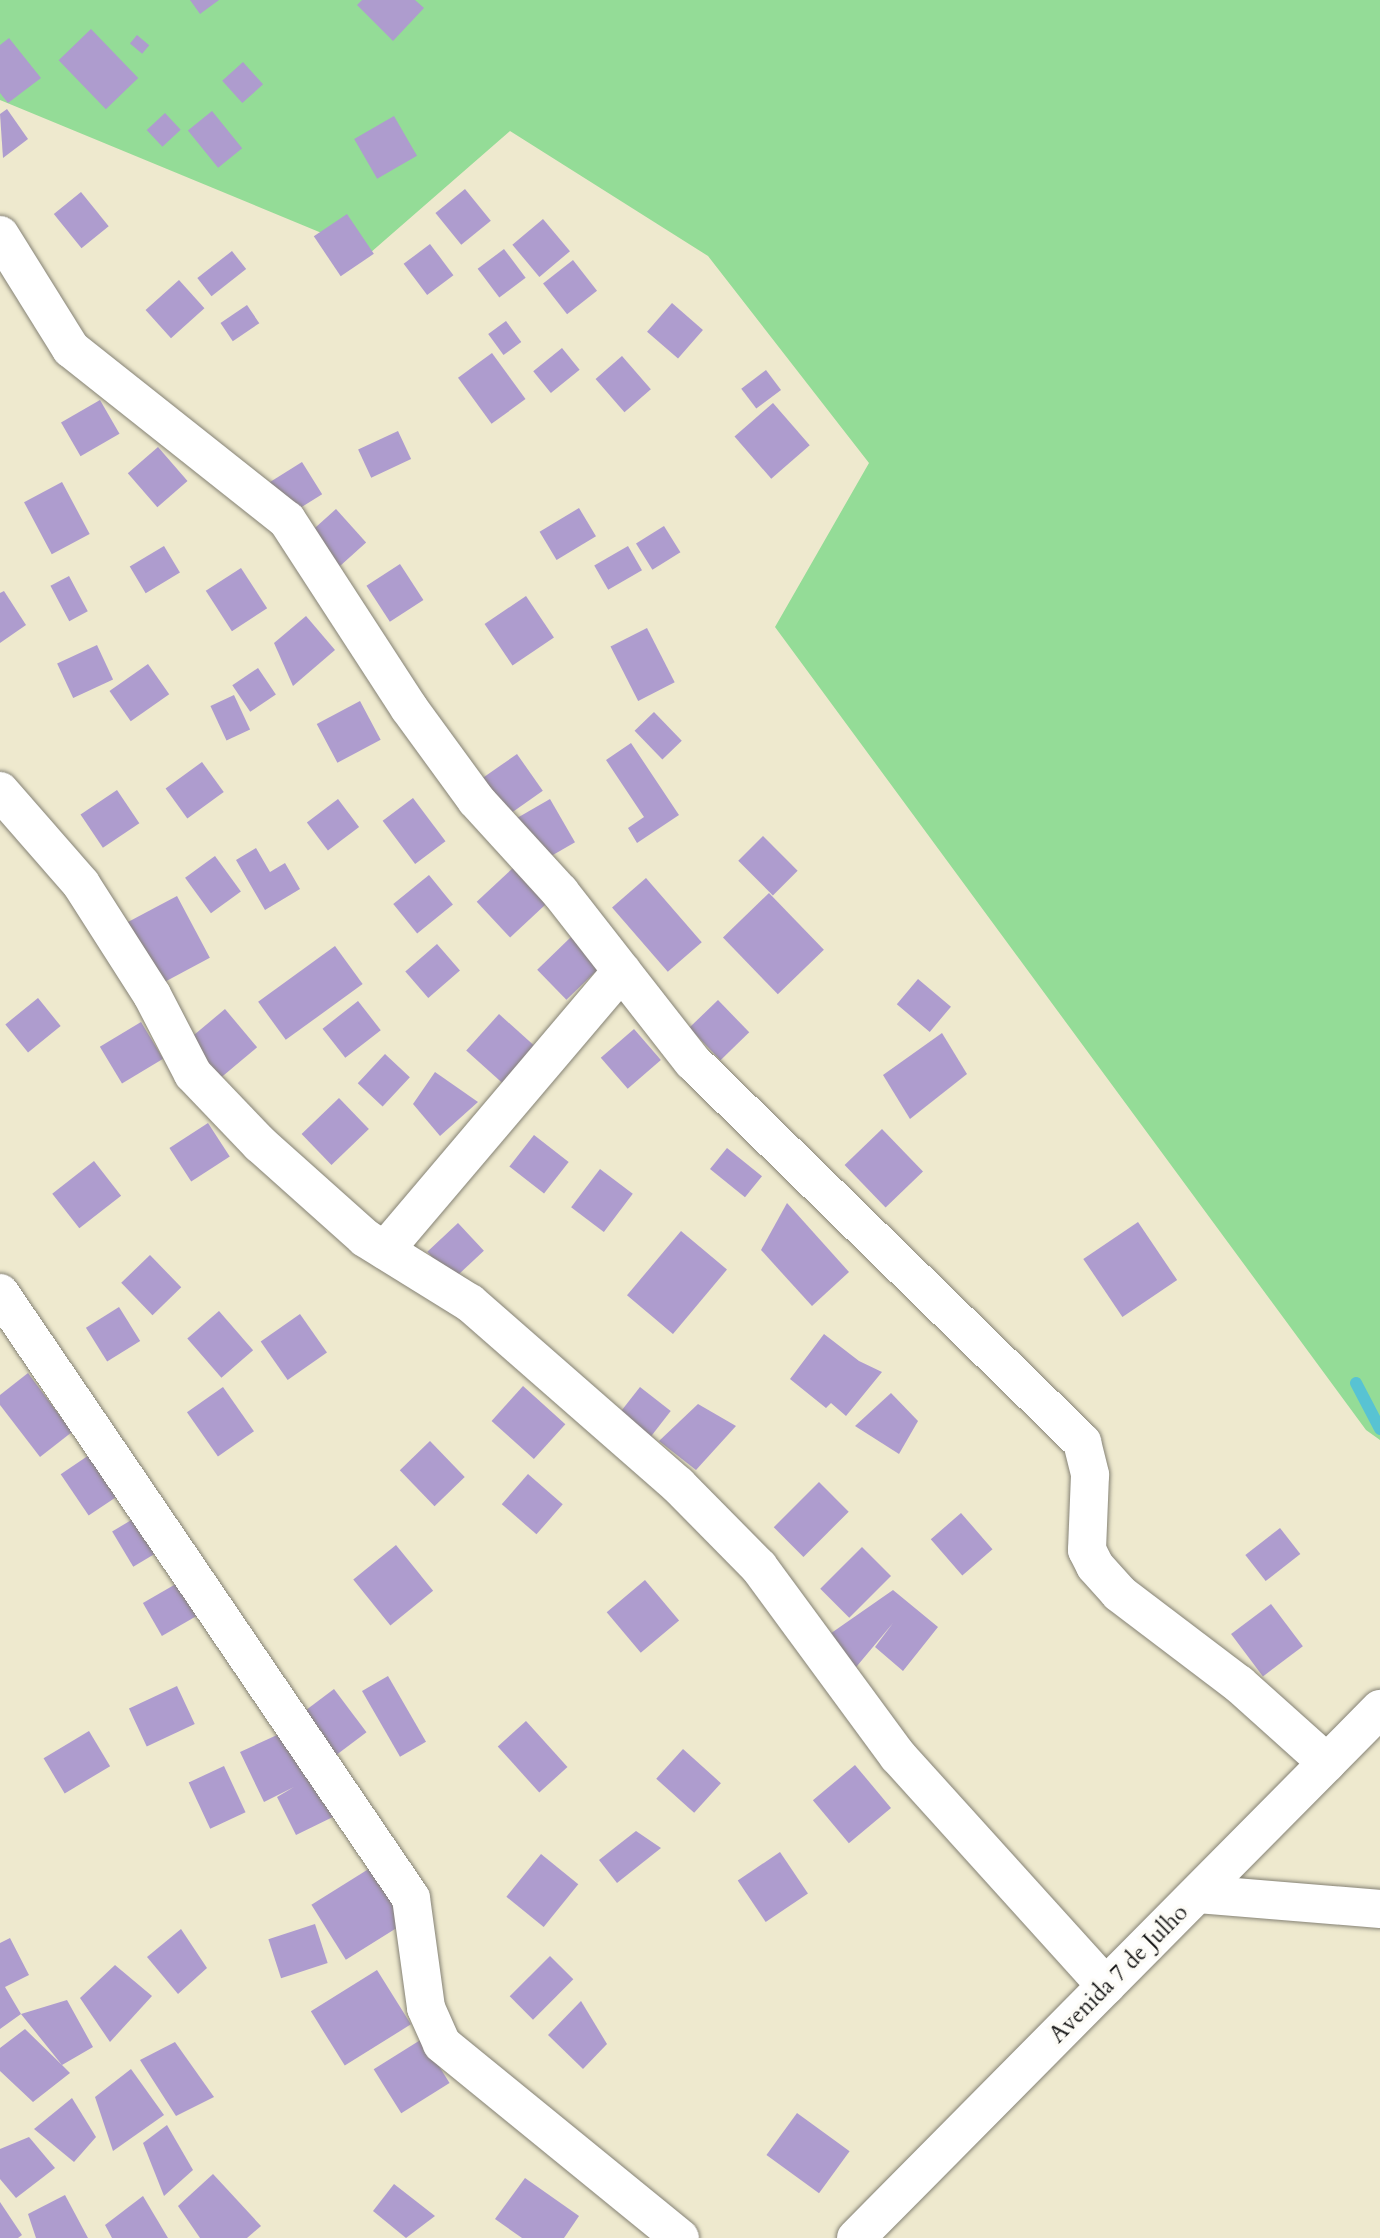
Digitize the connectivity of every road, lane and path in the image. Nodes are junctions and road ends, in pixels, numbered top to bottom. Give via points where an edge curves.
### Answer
1 (0, 235) edge
2 (0, 790) edge
3 (622, 971) junction
4 (385, 1250) junction
5 (0, 1293) edge
6 (1380, 1709) edge
7 (1327, 1763) junction
8 (1198, 1894) junction
9 (1380, 1909) edge
10 (1106, 1986) junction
11 (680, 2238) edge
12 (856, 2238) edge

1 - 3 street via 71,349 288,520 409,708 477,800 560,892
2 - 4 street via 81,884 152,995 193,1074 260,1144
3 - 4 street
3 - 7 street via 693,1062 1082,1442 1090,1475 1087,1550 1119,1593 1239,1684
4 - 10 street via 470,1303 678,1485 750,1558 898,1756
5 - 11 street via 411,1898 426,2008 442,2044
6 - 7 street, Avenida 7 de Julho
7 - 8 street, Avenida 7 de Julho
8 - 9 street
8 - 10 street, Avenida 7 de Julho
10 - 12 street, Avenida 7 de Julho

